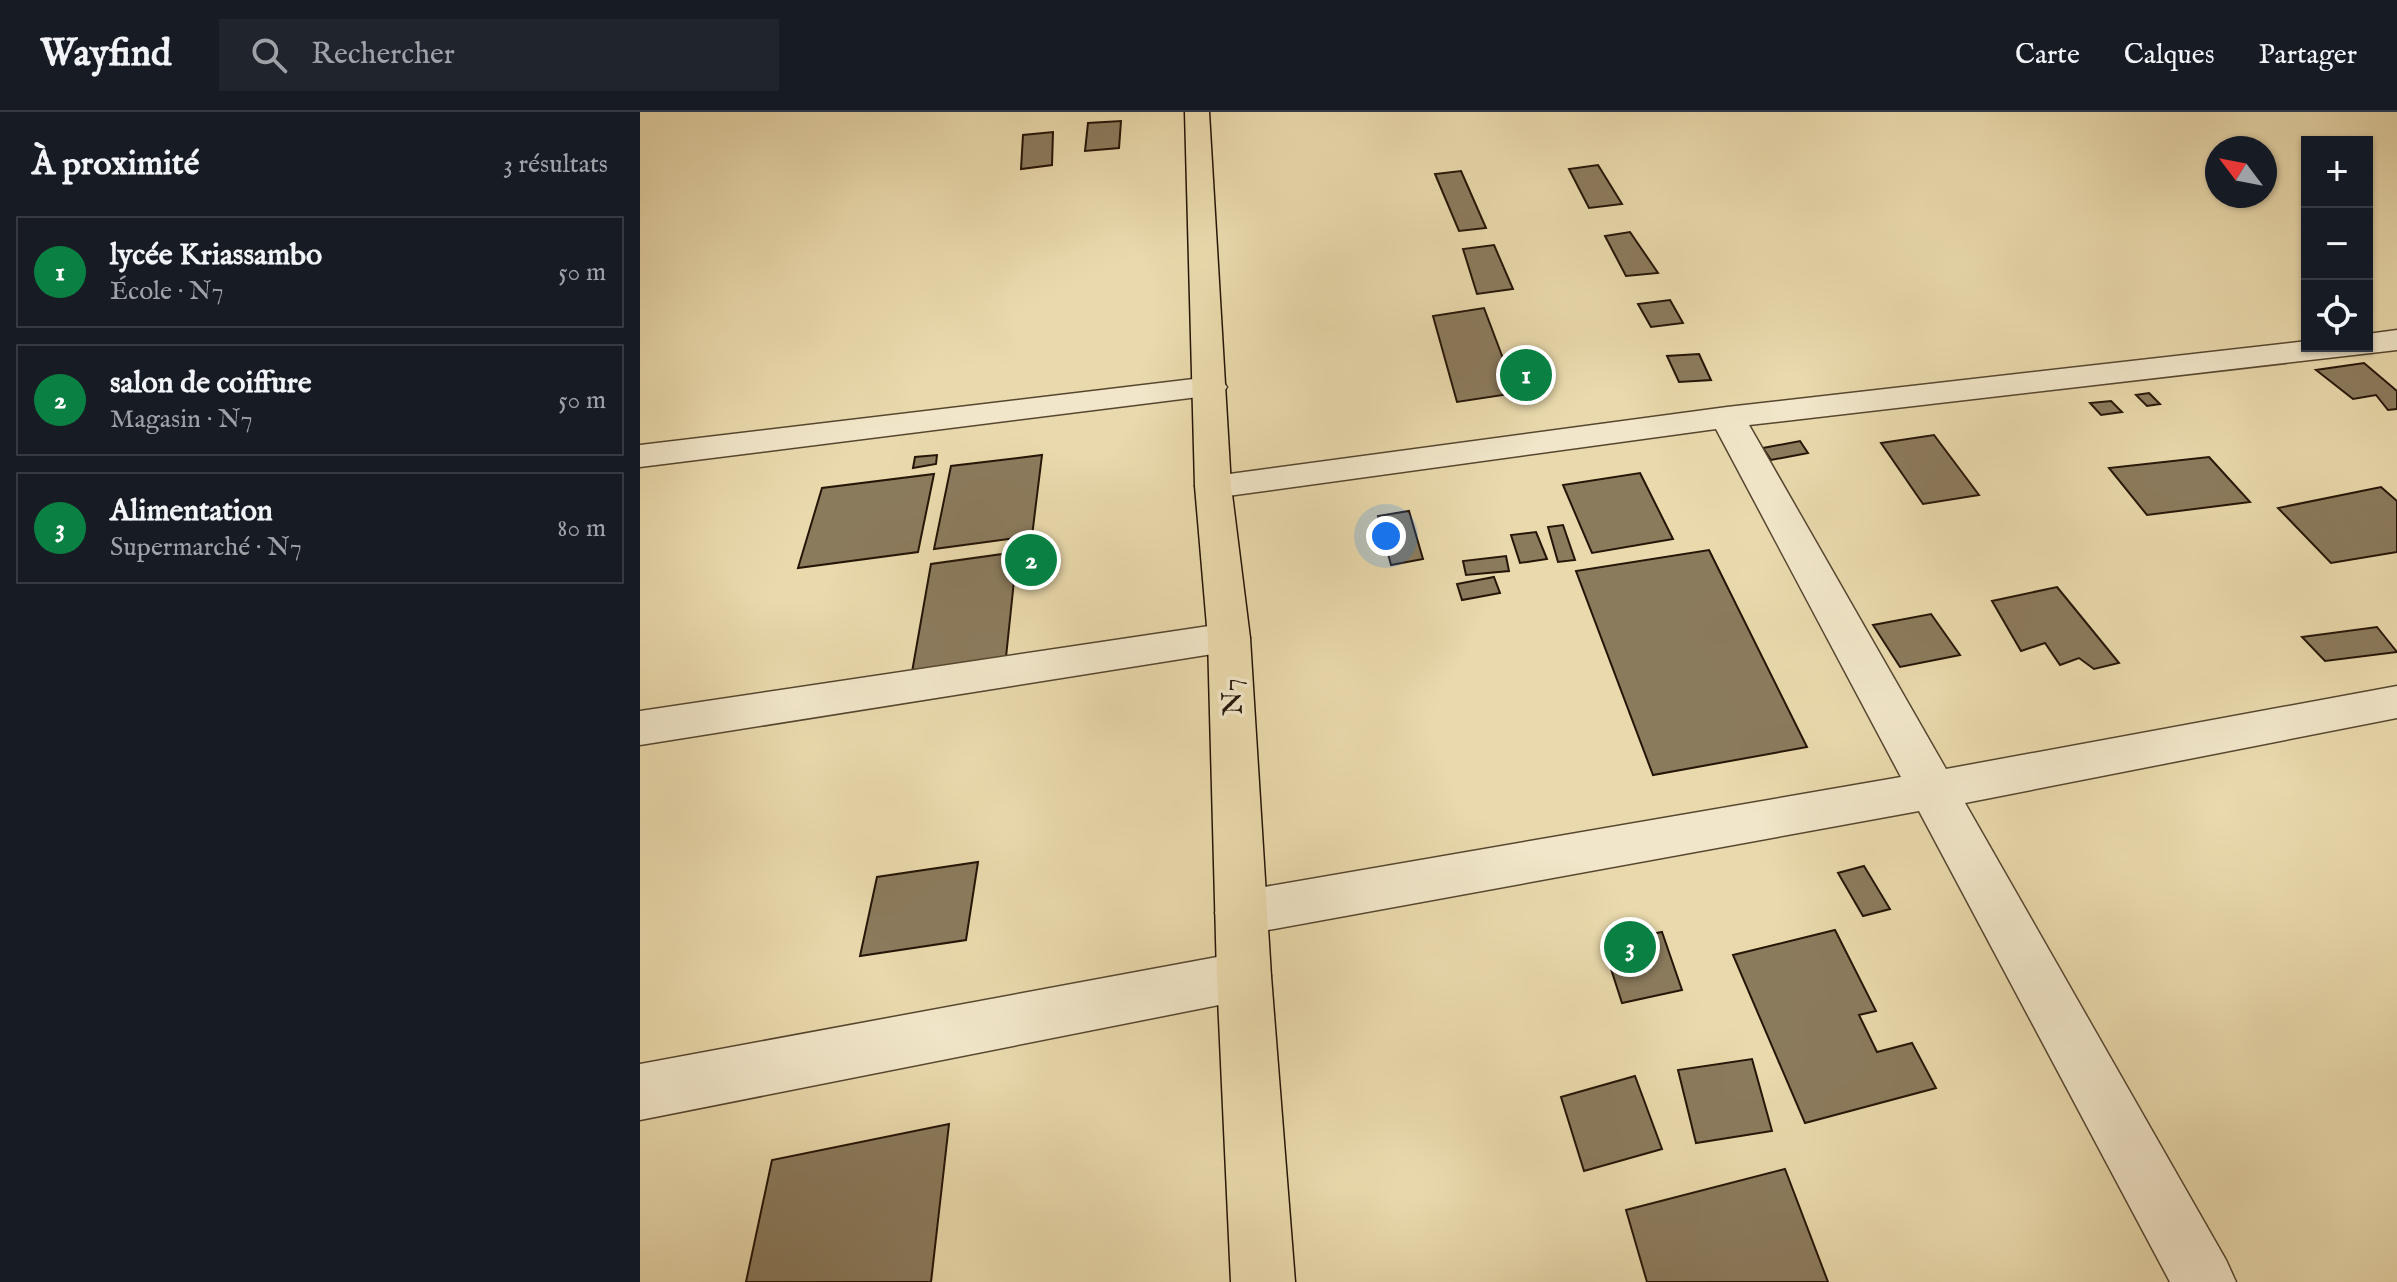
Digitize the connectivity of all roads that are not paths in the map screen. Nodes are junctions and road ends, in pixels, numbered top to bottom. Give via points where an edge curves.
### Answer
1 (1197, 112) edge
2 (2397, 340) edge
3 (2373, 343) edge
4 (2301, 351) edge
5 (1210, 387) junction
6 (1727, 417) junction
7 (640, 456) edge
8 (1213, 486) junction
9 (1229, 638) junction
10 (2393, 707) edge
11 (640, 728) edge
12 (1933, 790) junction
13 (1241, 913) junction
14 (1244, 976) junction
15 (640, 1092) edge
16 (1263, 1282) edge
17 (2204, 1282) edge

1 - 5 main road, N7
2 - 3 street
4 - 6 street
5 - 7 street
5 - 8 main road, N7
6 - 8 street
6 - 12 street
8 - 9 main road, N7
9 - 11 street
9 - 13 main road, N7
10 - 12 street
12 - 13 street
12 - 17 street
13 - 14 main road, N7
14 - 15 street
14 - 16 main road, N7

